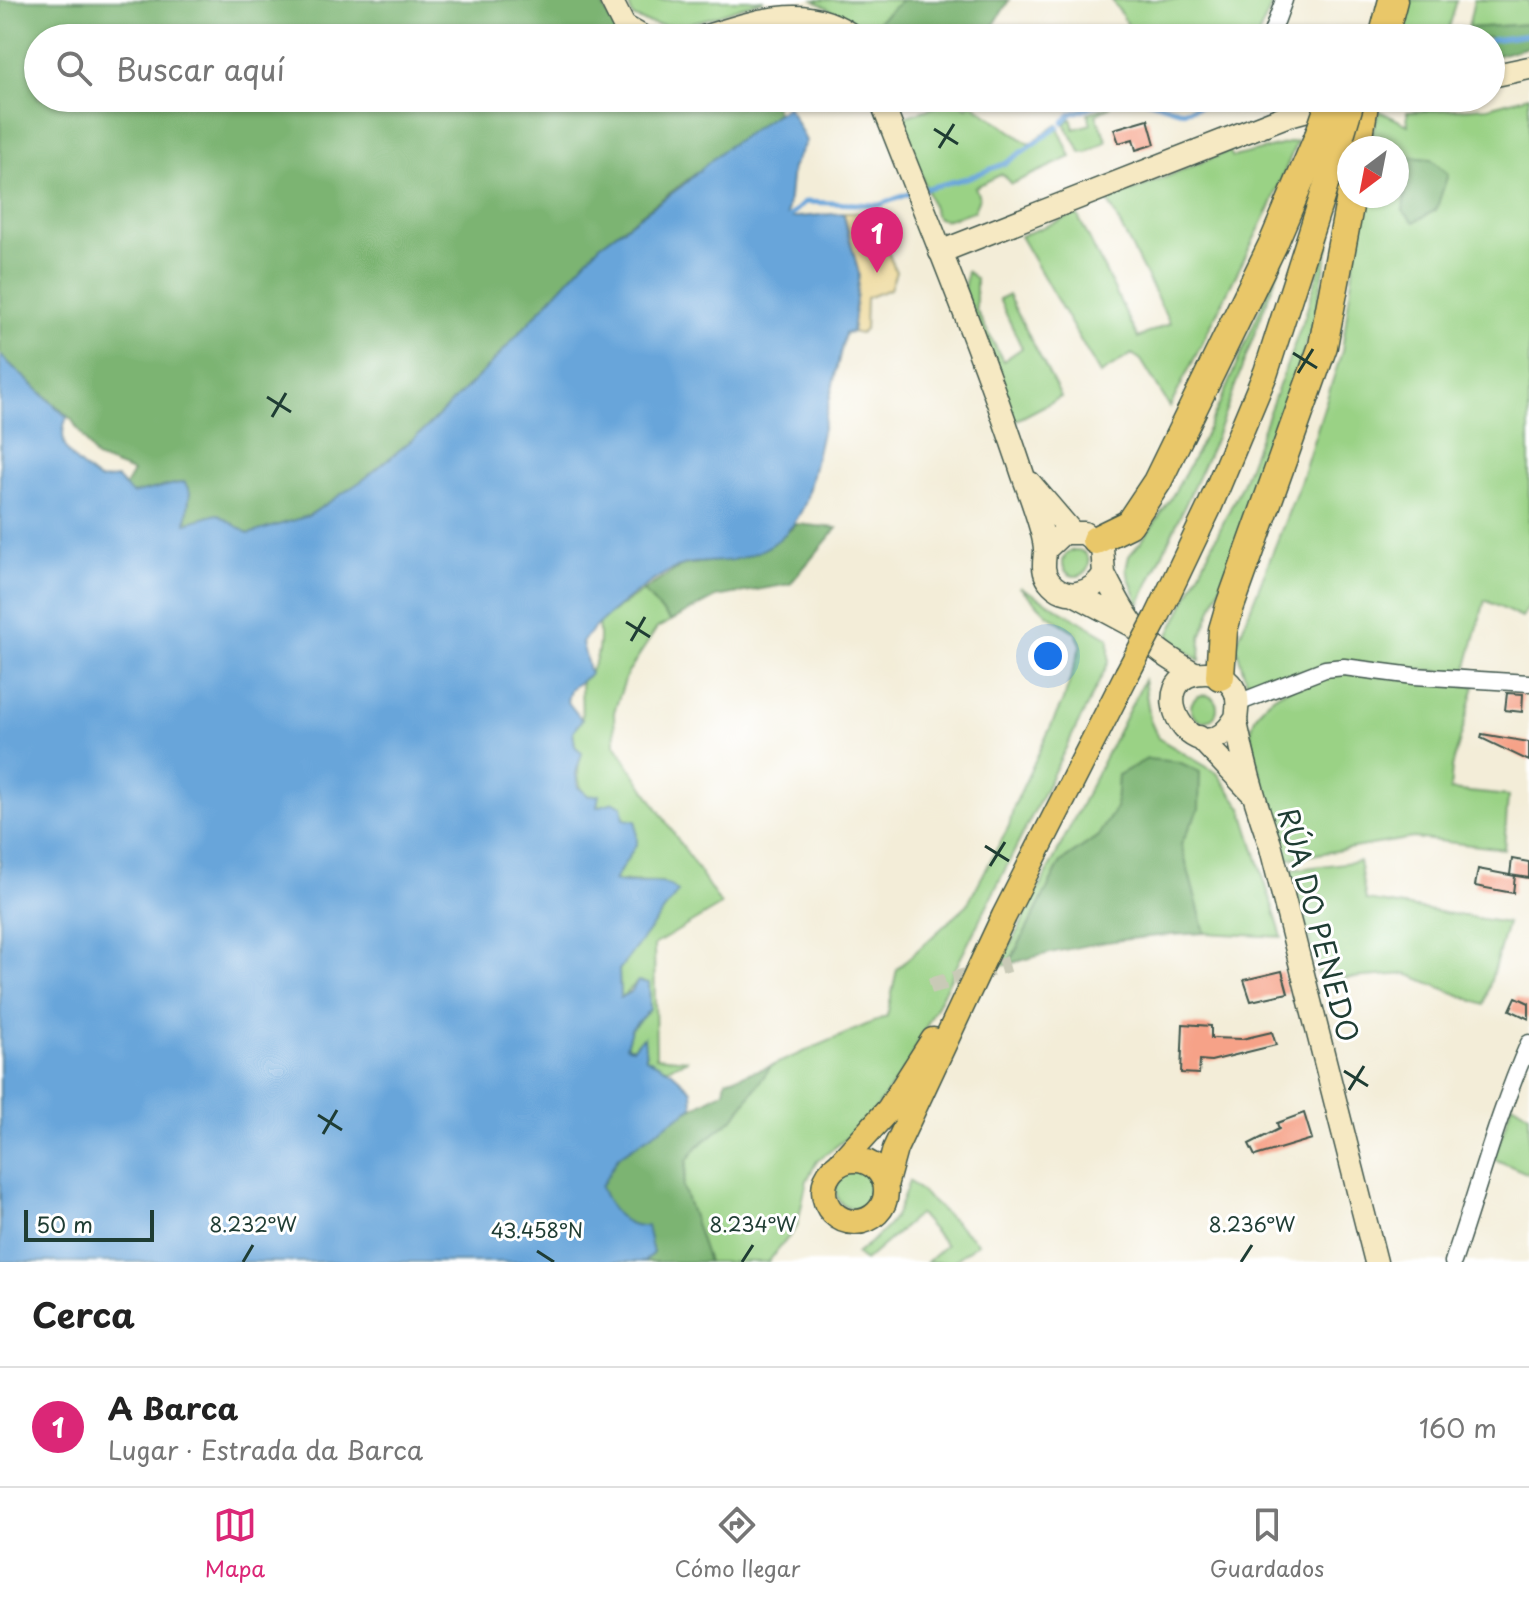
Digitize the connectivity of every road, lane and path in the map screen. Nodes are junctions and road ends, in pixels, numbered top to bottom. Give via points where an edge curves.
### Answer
1 (611, 0) edge
2 (1284, 0) edge
3 (1381, 0) edge
4 (1393, 0) edge
5 (623, 24) edge
6 (746, 24) edge
7 (837, 24) edge
8 (1275, 24) edge
9 (1375, 24) edge
10 (1379, 24) edge
11 (1529, 68) edge
12 (1505, 73) edge
13 (885, 112) edge
14 (1272, 112) edge
15 (1336, 112) edge
16 (1351, 112) edge
17 (1358, 112) edge
18 (1343, 136) edge
19 (1345, 136) edge
20 (1345, 136) edge
21 (1337, 148) edge
22 (1337, 159) edge
23 (1349, 208) edge
24 (940, 252) junction
25 (1023, 475) junction
26 (1084, 536) junction
27 (1045, 550) junction
28 (1104, 574) junction
29 (1074, 594) junction
30 (1130, 624) junction
31 (1155, 650) junction
32 (1208, 675) junction
33 (1529, 683) edge
34 (1174, 695) junction
35 (1237, 711) junction
36 (1199, 737) junction
37 (1250, 791) junction
38 (1004, 916) junction
39 (1529, 1043) edge
40 (840, 1163) junction
41 (886, 1182) junction
42 (1376, 1262) edge
43 (1453, 1262) edge

1 - 5 street
2 - 8 street
3 - 9 main road
4 - 10 highway
6 - 7 street via 806,11
11 - 12 street
13 - 24 street
14 - 24 street
15 - 18 highway, bridge
16 - 19 main road, bridge
17 - 20 highway
21 - 26 highway via 1273,244 1157,482 1129,524
22 - 38 main road, bridge via 1266,372 1215,494
23 - 32 highway via 1323,346
24 - 25 street
25 - 26 street
25 - 27 street
26 - 27 street via 1056,537
26 - 28 street via 1105,556
27 - 29 street via 1048,580
28 - 29 street via 1092,588
28 - 30 street
29 - 30 street
30 - 31 street
31 - 32 street
31 - 34 street
32 - 34 street via 1187,678
32 - 35 street via 1235,690
33 - 35 street via 1344,667 1325,669
34 - 36 street via 1180,727
35 - 36 street via 1217,736
35 - 37 street, RÚA DO PENEDO
36 - 37 street, RÚA DO PENEDO
37 - 42 street, RÚA DO PENEDO via 1270,844
38 - 40 main road via 895,1100
38 - 41 main road via 895,1149
39 - 43 street via 1506,1094
40 - 41 main road via 868,1162
40 - 41 main road via 824,1189 830,1209 841,1219 873,1217 885,1202

